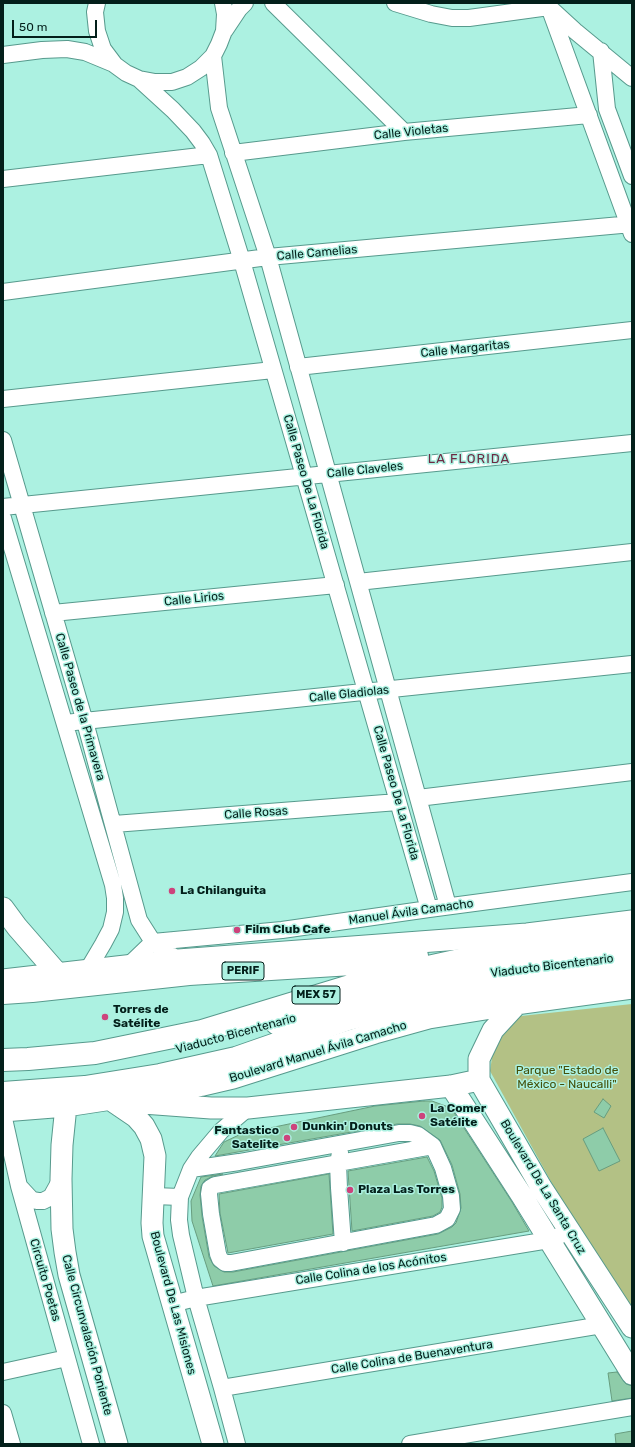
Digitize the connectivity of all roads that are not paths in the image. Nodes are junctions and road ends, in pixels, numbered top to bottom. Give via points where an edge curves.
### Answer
1 (97, 3) edge
2 (223, 3) edge
3 (244, 3) edge
4 (273, 3) edge
5 (395, 3) edge
6 (545, 5) edge
7 (224, 31) junction
8 (601, 52) junction
9 (3, 55) edge
10 (212, 56) junction
11 (115, 65) junction
12 (632, 78) edge
13 (139, 79) junction
14 (589, 115) junction
15 (404, 132) junction
16 (233, 153) junction
17 (209, 155) junction
18 (632, 176) edge
19 (3, 179) edge
20 (631, 228) edge
21 (268, 257) junction
22 (242, 261) junction
23 (3, 292) edge
24 (632, 330) edge
25 (298, 367) junction
26 (273, 370) junction
27 (3, 399) edge
28 (3, 440) edge
29 (632, 443) edge
30 (328, 474) junction
31 (304, 476) junction
32 (22, 505) junction
33 (3, 507) edge
34 (3, 518) edge
35 (632, 552) edge
36 (358, 582) junction
37 (336, 585) junction
38 (53, 613) junction
39 (632, 664) edge
40 (388, 690) junction
41 (366, 692) junction
42 (85, 722) junction
43 (65, 723) junction
44 (632, 772) edge
45 (418, 798) junction
46 (398, 802) junction
47 (114, 824) junction
48 (632, 882) edge
49 (448, 906) junction
50 (3, 908) edge
51 (429, 909) junction
52 (632, 921) edge
53 (632, 939) edge
54 (153, 942) junction
55 (483, 955) junction
56 (632, 956) edge
57 (178, 960) junction
58 (128, 966) junction
59 (87, 971) junction
60 (58, 974) junction
61 (632, 977) edge
62 (3, 980) edge
63 (632, 988) edge
64 (3, 993) edge
65 (517, 1004) junction
66 (3, 1060) edge
67 (3, 1073) edge
68 (479, 1080) junction
69 (451, 1086) junction
70 (3, 1093) edge
71 (111, 1100) junction
72 (66, 1106) junction
73 (248, 1108) junction
74 (3, 1111) edge
75 (3, 1114) edge
76 (341, 1144) junction
77 (433, 1146) junction
78 (338, 1163) junction
79 (8, 1166) edge
80 (191, 1169) junction
81 (61, 1179) junction
82 (19, 1186) junction
83 (154, 1196) junction
84 (180, 1197) junction
85 (570, 1232) junction
86 (549, 1240) junction
87 (343, 1243) junction
88 (196, 1298) junction
89 (172, 1304) junction
90 (602, 1325) junction
91 (632, 1327) edge
92 (67, 1358) junction
93 (3, 1372) edge
94 (632, 1374) edge
95 (222, 1388) junction
96 (632, 1407) edge
97 (3, 1413) edge
98 (12, 1444) edge
99 (91, 1444) edge
100 (117, 1444) edge
101 (213, 1444) edge
102 (237, 1444) edge
103 (410, 1444) edge

1 - 11 street via 97,31 104,49
2 - 7 street
3 - 7 street
4 - 15 street
5 - 6 street via 452,18 469,18
6 - 8 street
6 - 14 street
7 - 10 street
8 - 12 street
8 - 18 street via 607,109
9 - 11 street via 67,49 85,52
10 - 13 street via 201,68 187,77 172,82
10 - 16 street, Calle Paseo De La Florida via 219,108
11 - 13 street
13 - 17 street, Calle Paseo De La Florida via 193,131
14 - 15 street, Calle Violetas
14 - 20 street
15 - 16 street, Calle Violetas
16 - 21 street, Calle Paseo De La Florida
17 - 19 street
17 - 22 street, Calle Paseo De La Florida
20 - 21 street, Calle Camelias
21 - 22 street, Calle Camelias
21 - 25 street, Calle Paseo De La Florida
22 - 23 street, Calle Camelias
22 - 26 street, Calle Paseo De La Florida
24 - 25 street, Calle Margaritas
25 - 30 street, Calle Paseo De La Florida
26 - 27 street
26 - 31 street, Calle Paseo De La Florida
28 - 32 street, Calle Paseo de la Primavera
29 - 30 street, Calle Claveles
30 - 31 street, Calle Claveles
30 - 36 street, Calle Paseo De La Florida
31 - 32 street, Calle Claveles
31 - 37 street, Calle Paseo De La Florida
32 - 33 street, Calle Claveles
32 - 38 street, Calle Paseo de la Primavera
34 - 43 street, Calle Paseo de la Primavera
35 - 36 street
36 - 40 street, Calle Paseo De La Florida
37 - 38 street, Calle Lirios
37 - 41 street, Calle Paseo De La Florida
38 - 42 street, Calle Paseo de la Primavera
39 - 40 street, Calle Gladiolas
40 - 41 street, Calle Gladiolas
40 - 45 street, Calle Paseo De La Florida
41 - 42 street, Calle Gladiolas
41 - 46 street, Calle Paseo De La Florida
42 - 43 street, Calle Gladiolas
42 - 47 street, Calle Paseo de la Primavera
43 - 59 street, Calle Paseo de la Primavera via 116,898 116,912 111,929
44 - 45 street
45 - 49 street, Calle Paseo De La Florida
46 - 47 street, Calle Rosas
46 - 51 street, Calle Paseo De La Florida
47 - 54 street, Calle Paseo de la Primavera via 139,920
48 - 49 street, Manuel Ávila Camacho
49 - 51 street, Manuel Ávila Camacho
50 - 60 main road
51 - 54 street, Manuel Ávila Camacho via 282,930
52 - 57 main road via 511,936
53 - 55 highway, MEX 57
54 - 57 street, Calle Paseo de la Primavera
54 - 58 street
55 - 64 highway, PERIF via 422,955 352,964 189,974
55 - 66 highway, MEX 57 via 373,978 202,1031 95,1053
56 - 67 highway, Viaducto Bicentenario via 426,982 220,1040 123,1062
57 - 58 main road
58 - 59 main road
59 - 60 main road
60 - 62 main road
61 - 70 highway, Boulevard Manuel Ávila Camacho / MEX 57 via 440,998 348,1019 236,1058 160,1075 85,1087
63 - 65 main road, Boulevard Manuel Ávila Camacho
65 - 68 main road via 493,1030 479,1059
65 - 71 main road, Boulevard Manuel Ávila Camacho via 429,1018 233,1078
68 - 69 main road
68 - 85 main road, Boulevard De La Santa Cruz
69 - 73 main road
69 - 86 main road, Boulevard De La Santa Cruz
71 - 72 main road, Boulevard Manuel Ávila Camacho
71 - 73 main road via 211,1108
71 - 83 main road, Boulevard De Las Misiones via 136,1117 151,1139 155,1156
72 - 74 main road, Boulevard Manuel Ávila Camacho
72 - 81 main road, Calle Circunvalación Poniente
73 - 80 street, Boulevard De Las Misiones via 221,1130
75 - 79 street, Circuito Poetas
76 - 77 street via 410,1133 418,1135
76 - 78 street
76 - 80 street
77 - 78 street
77 - 87 street via 451,1196 452,1209 447,1219 436,1225
78 - 87 street
78 - 87 street via 215,1185 210,1188 209,1194 218,1254 225,1263
79 - 82 street, Circuito Poetas
80 - 84 street, Boulevard De Las Misiones
81 - 82 street via 51,1197 43,1201 32,1200
81 - 100 main road, Calle Circunvalación Poniente via 62,1229 69,1275
82 - 92 street, Circuito Poetas
83 - 84 street
83 - 89 main road, Boulevard De Las Misiones via 153,1236
84 - 88 street, Boulevard De Las Misiones via 181,1235
85 - 86 street, Calle Colina de los Acónitos
85 - 91 main road, Boulevard De La Santa Cruz
86 - 88 street, Calle Colina de los Acónitos
86 - 90 main road, Boulevard De La Santa Cruz
88 - 89 street, Calle Colina de los Acónitos
88 - 95 street, Boulevard De Las Misiones
89 - 101 main road, Boulevard De Las Misiones
90 - 94 main road, Boulevard De La Santa Cruz
90 - 95 street, Calle Colina de Buenaventura
92 - 93 street
92 - 99 street, Circuito Poetas
95 - 102 street, Boulevard De Las Misiones
96 - 103 street
97 - 98 street

